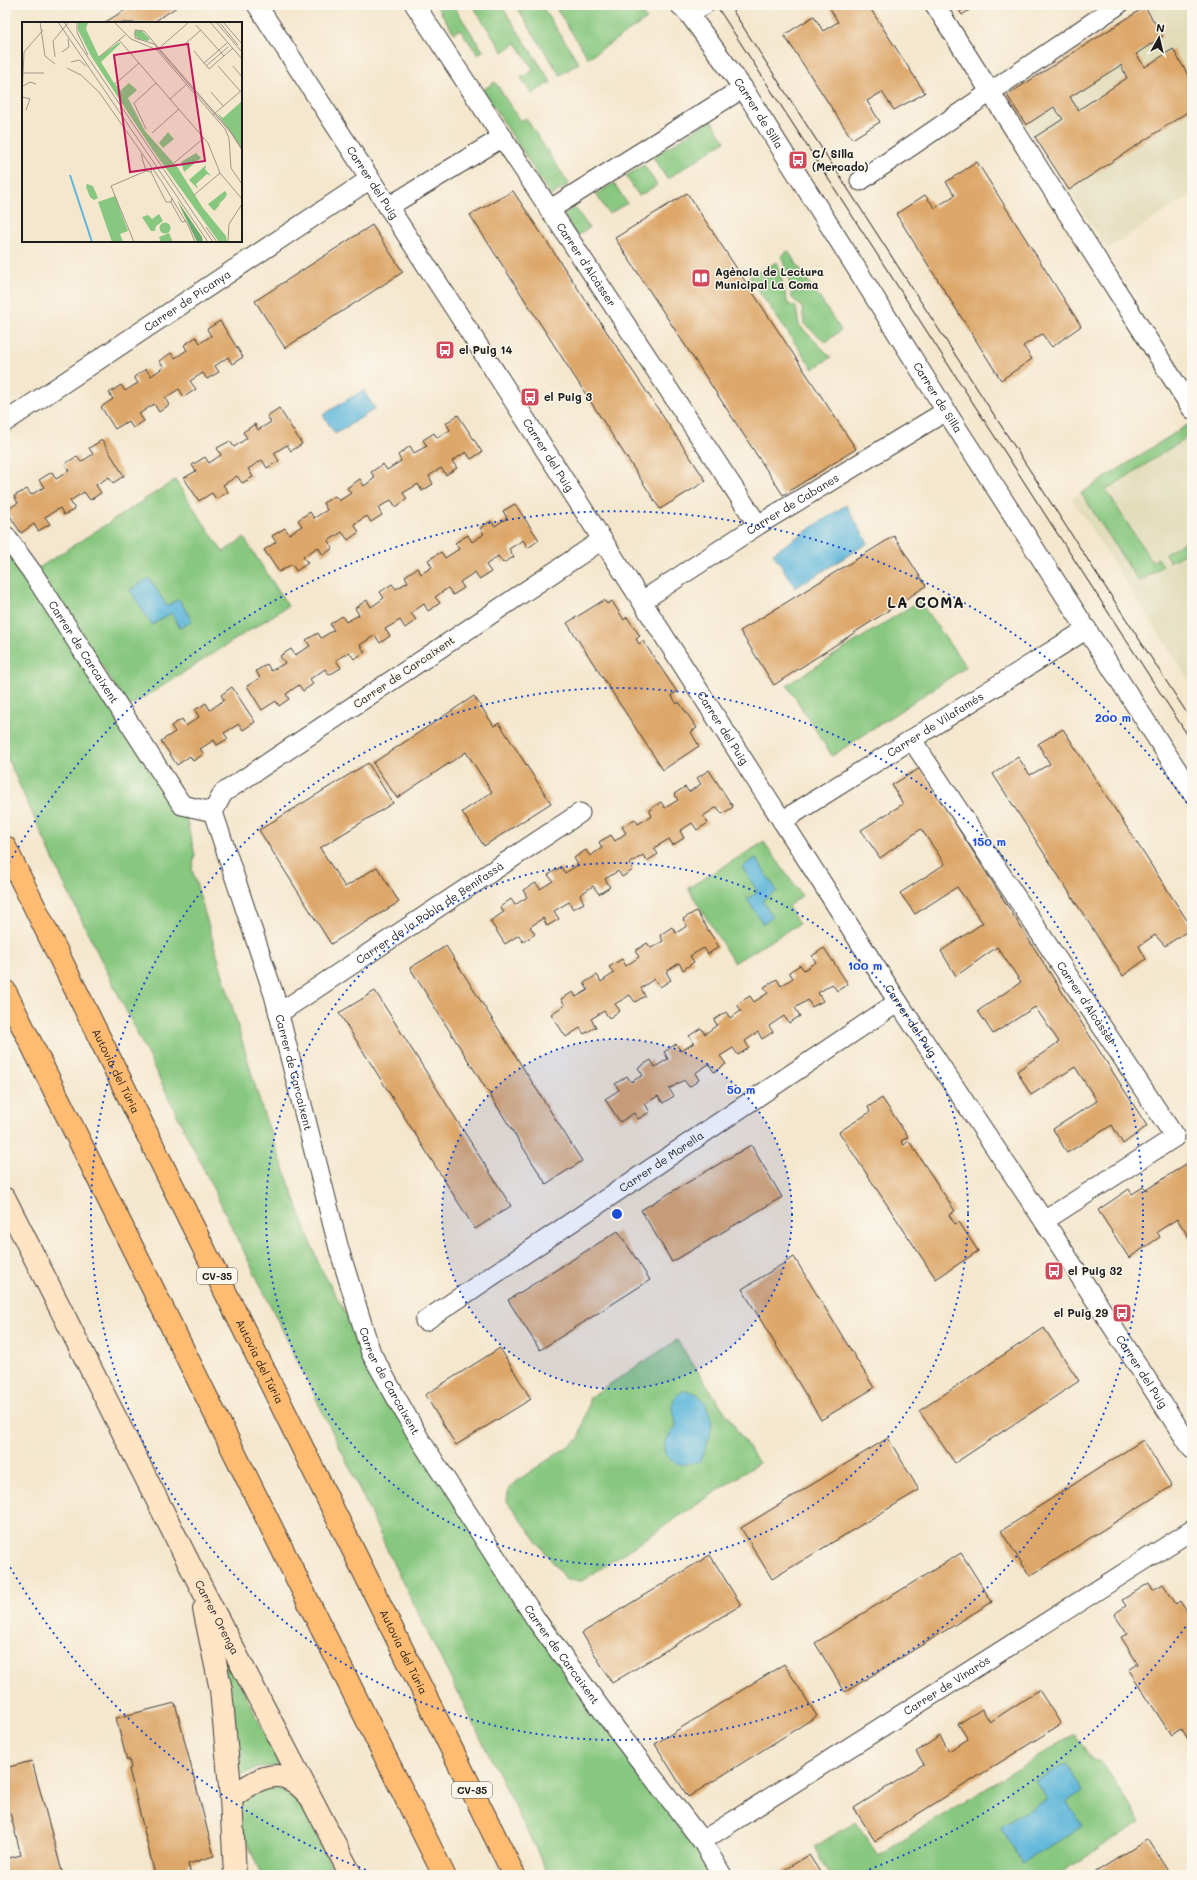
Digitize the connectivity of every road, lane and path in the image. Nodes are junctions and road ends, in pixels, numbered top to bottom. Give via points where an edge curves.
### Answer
1 (257, 5) edge
2 (415, 5) edge
3 (935, 5) edge
4 (1118, 5) edge
5 (691, 8) edge
6 (743, 88) junction
7 (990, 91) junction
8 (503, 137) junction
9 (370, 179) junction
10 (860, 181) dead end
11 (388, 207) junction
12 (550, 210) junction
13 (1192, 409) edge
14 (946, 411) junction
15 (5, 422) edge
16 (758, 525) junction
17 (5, 535) edge
18 (602, 540) junction
19 (642, 601) junction
20 (1087, 628) junction
21 (912, 740) junction
22 (1192, 793) edge
23 (213, 812) junction
24 (580, 813) dead end
25 (782, 820) junction
26 (5, 847) edge
27 (5, 991) edge
28 (898, 1002) junction
29 (279, 1013) junction
30 (5, 1199) edge
31 (1044, 1221) junction
32 (425, 1321) dead end
33 (1192, 1449) edge
34 (1192, 1530) edge
35 (198, 1581) junction
36 (309, 1794) junction
37 (231, 1798) junction
38 (702, 1841) junction
39 (348, 1872) edge
40 (235, 1875) edge
41 (444, 1875) edge
42 (514, 1875) edge
43 (722, 1875) edge

1 - 9 street, Carrer del Puig
2 - 8 street, Carrer d'Alcàsser
3 - 7 street
4 - 7 street
5 - 6 street, Carrer de Silla
6 - 12 street
6 - 14 street, Carrer de Silla
7 - 10 street
7 - 13 street
8 - 11 street
8 - 12 street, Carrer d'Alcàsser
9 - 11 street, Carrer del Puig
9 - 15 street, Carrer de Picanya
11 - 18 street, Carrer del Puig
12 - 16 street, Carrer d'Alcàsser
14 - 16 street, Carrer de Cabanes
14 - 20 street, Carrer de Silla
16 - 19 street, Carrer de Cabanes
17 - 23 street, Carrer de Carcaixent via 32,572 182,805
18 - 19 street, Carrer del Puig
18 - 23 street, Carrer de Carcaixent via 223,793
19 - 25 street, Carrer del Puig
20 - 21 street, Carrer de Vilafamés
20 - 22 street, Carrer de Silla
21 - 25 street, Carrer de Vilafamés
21 - 31 street, Carrer d'Alcàsser via 1175,1137
23 - 29 street, Carrer de Carcaixent
24 - 29 street, Carrer de la Pobla de Benifassà
25 - 28 street, Carrer del Puig
26 - 42 highway, Autovia del Túria / CV-35
27 - 41 highway
28 - 31 street, Carrer del Puig
28 - 32 street, Carrer de Morella
29 - 38 street, Carrer de Carcaixent via 339,1249 370,1354 419,1438 537,1621
30 - 35 street
31 - 33 street, Carrer del Puig
34 - 38 street, Carrer de Vinaròs
35 - 36 street, Carrer Orenga
35 - 37 street, Carrer Orenga via 221,1690
36 - 37 street via 291,1779 271,1776 249,1784
36 - 39 street, Carrer Orenga
37 - 40 street, Carrer Orenga
38 - 43 street, Carrer de Carcaixent

